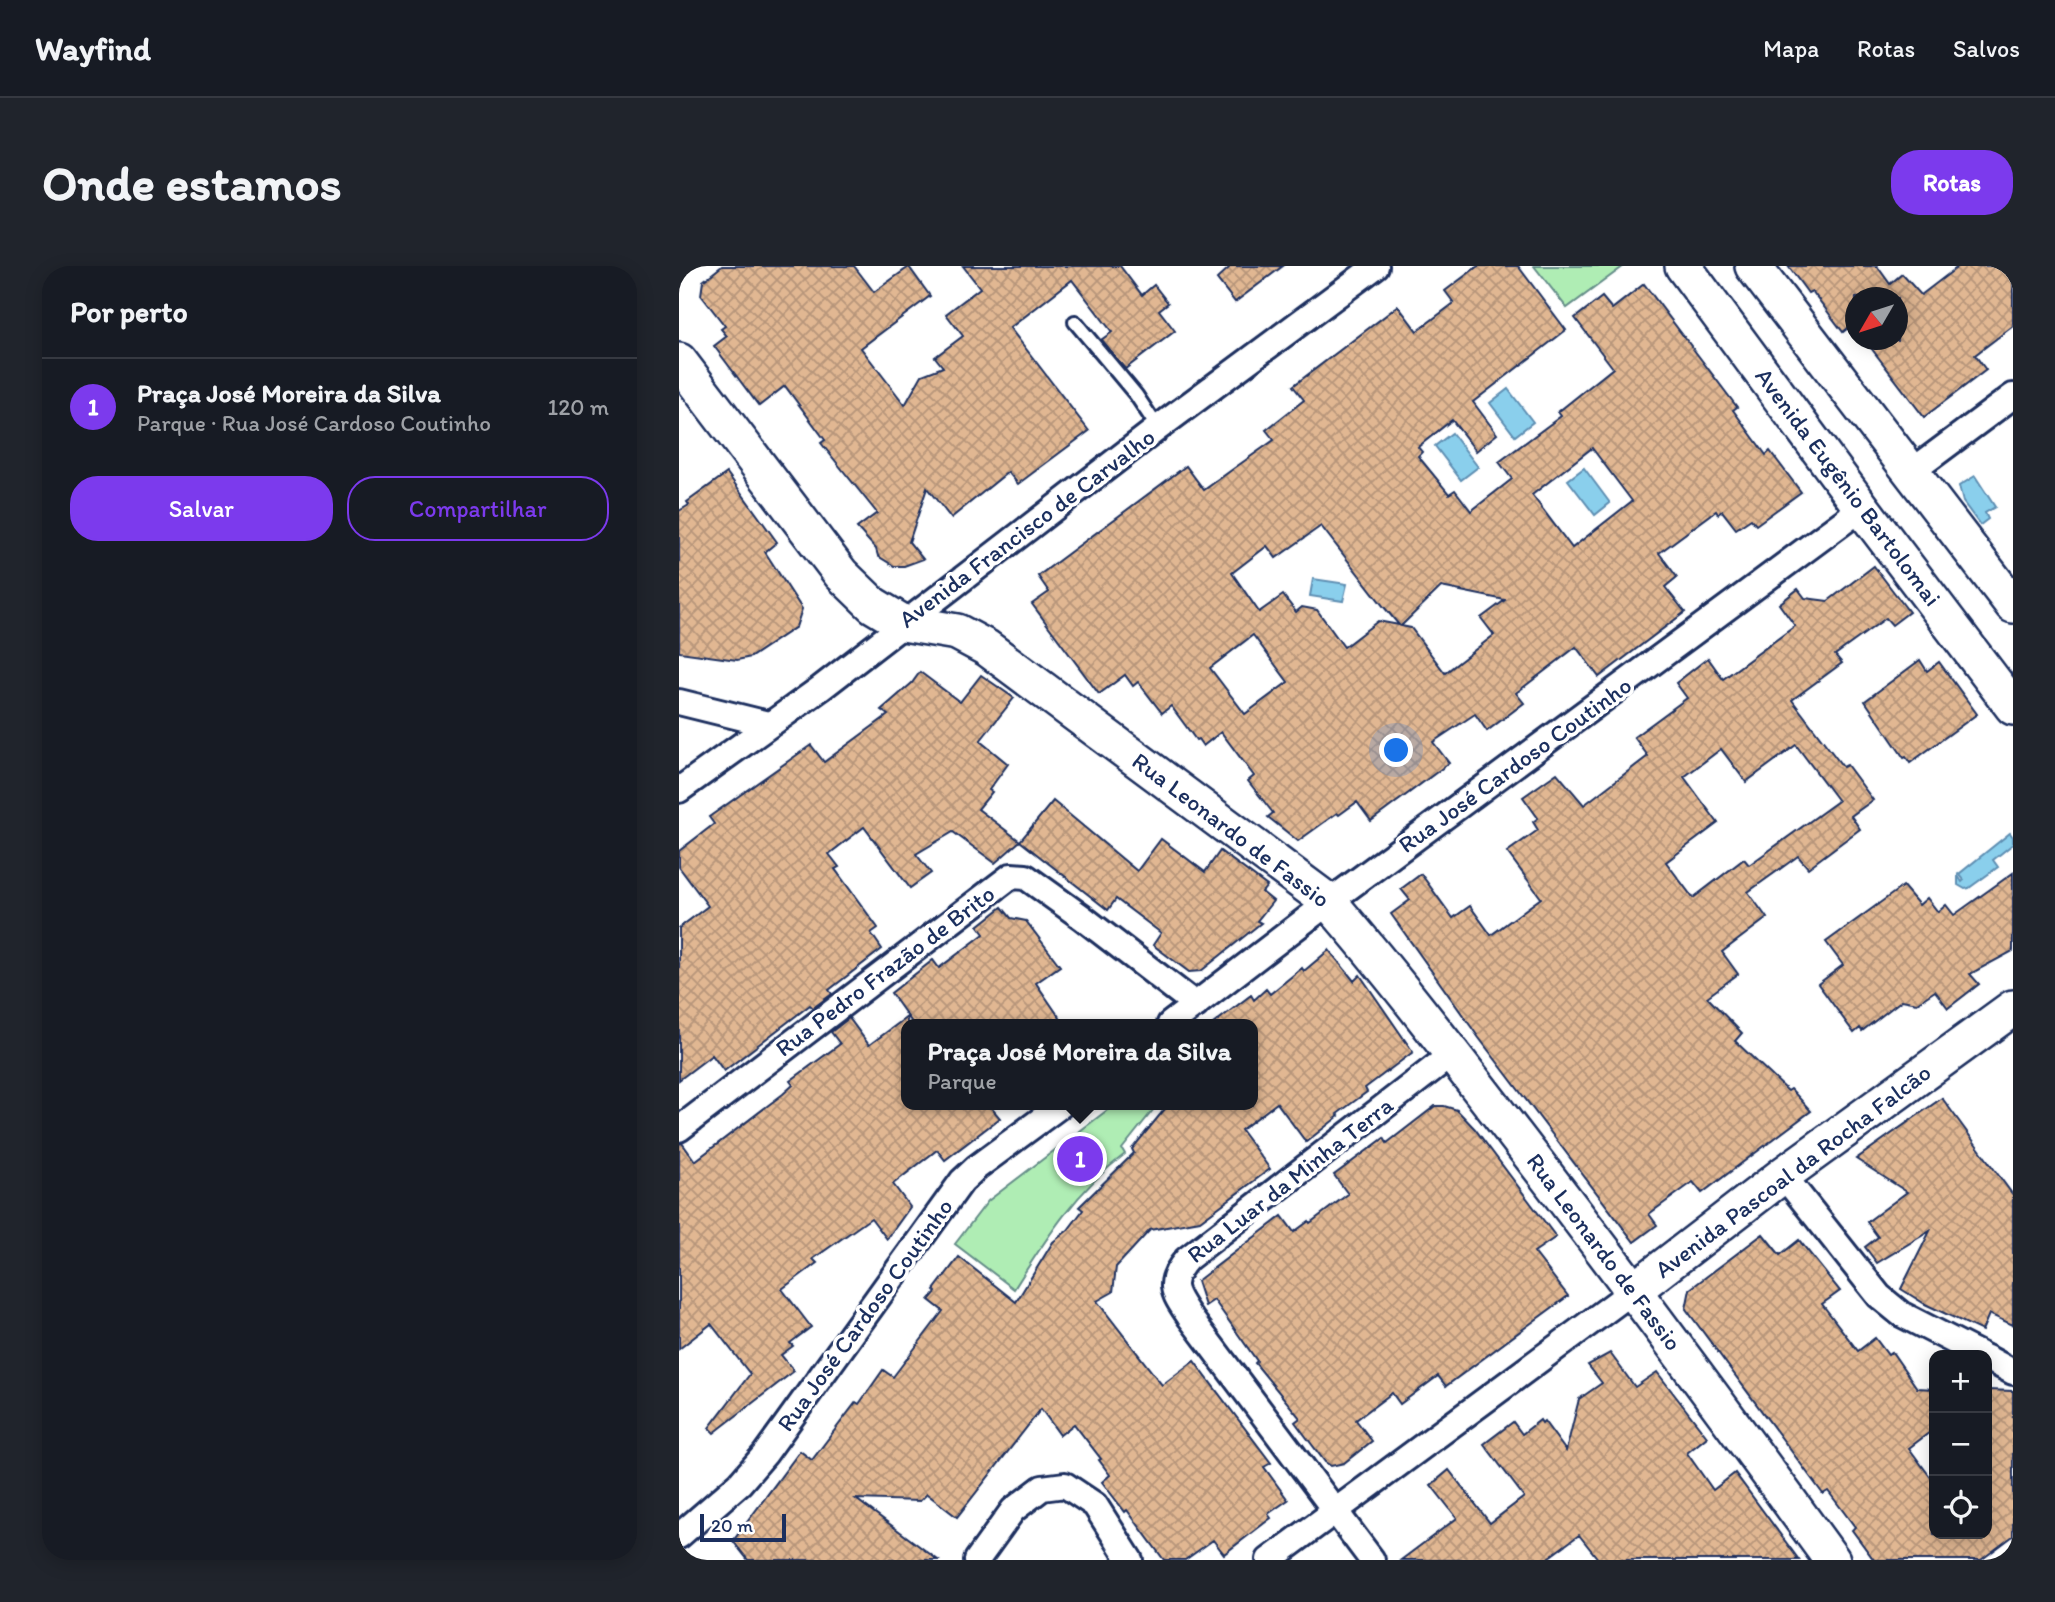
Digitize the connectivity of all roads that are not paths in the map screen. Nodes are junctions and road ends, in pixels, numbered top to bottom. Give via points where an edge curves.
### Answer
1 (1376, 266) edge
2 (1683, 266) edge
3 (1753, 266) edge
4 (1075, 322) dead end
5 (679, 362) edge
6 (2013, 396) edge
7 (1158, 428) junction
8 (1911, 472) junction
9 (1862, 508) junction
10 (2013, 605) edge
11 (903, 623) junction
12 (679, 702) edge
13 (2013, 707) edge
14 (768, 724) junction
15 (679, 790) edge
16 (1329, 902) junction
17 (1196, 1005) junction
18 (2013, 1008) edge
19 (1177, 1019) edge
20 (1452, 1054) junction
21 (1054, 1110) edge
22 (679, 1129) edge
23 (1783, 1175) junction
24 (1635, 1290) junction
25 (1971, 1350) edge
26 (1992, 1361) edge
27 (2013, 1372) edge
28 (1335, 1510) junction
29 (679, 1536) edge
30 (977, 1560) edge
31 (1130, 1560) edge
32 (1269, 1560) edge
33 (1372, 1560) edge
34 (1832, 1560) edge

1 - 7 street, Avenida Francisco de Carvalho
2 - 9 street, Avenida Eugênio Bartolomai
3 - 8 street
4 - 7 lane
5 - 11 street, Rua Leonardo de Fassio via 841,574 873,605
6 - 8 street
7 - 11 street, Avenida Francisco de Carvalho
8 - 10 street
9 - 13 street, Avenida Eugênio Bartolomai
9 - 16 street, Rua José Cardoso Coutinho
11 - 14 street, Avenida Francisco de Carvalho
11 - 16 street, Rua Leonardo de Fassio via 957,632 987,648
12 - 14 street
14 - 15 street, Avenida Francisco de Carvalho
16 - 17 street, Rua José Cardoso Coutinho
16 - 20 street, Rua Leonardo de Fassio
17 - 19 street, Rua José Cardoso Coutinho
17 - 22 street, Rua Pedro Frazão de Brito via 1025,877 1011,876
18 - 23 street, Avenida Pascoal da Rocha Falcão
20 - 24 street, Rua Leonardo de Fassio
20 - 28 street, Rua Luar da Minha Terra via 1187,1259 1173,1283 1175,1296 1189,1316
21 - 29 street, Rua José Cardoso Coutinho via 962,1181 765,1454 740,1483
23 - 24 street, Avenida Pascoal da Rocha Falcão
23 - 25 street via 1879,1296 1901,1314
24 - 28 street, Avenida Pascoal da Rocha Falcão
24 - 34 street, Rua Leonardo de Fassio
26 - 27 street
28 - 32 street, Avenida Pascoal da Rocha Falcão
28 - 33 street, Rua Luar da Minha Terra
30 - 31 street via 1013,1510 1042,1488 1065,1485 1095,1505

